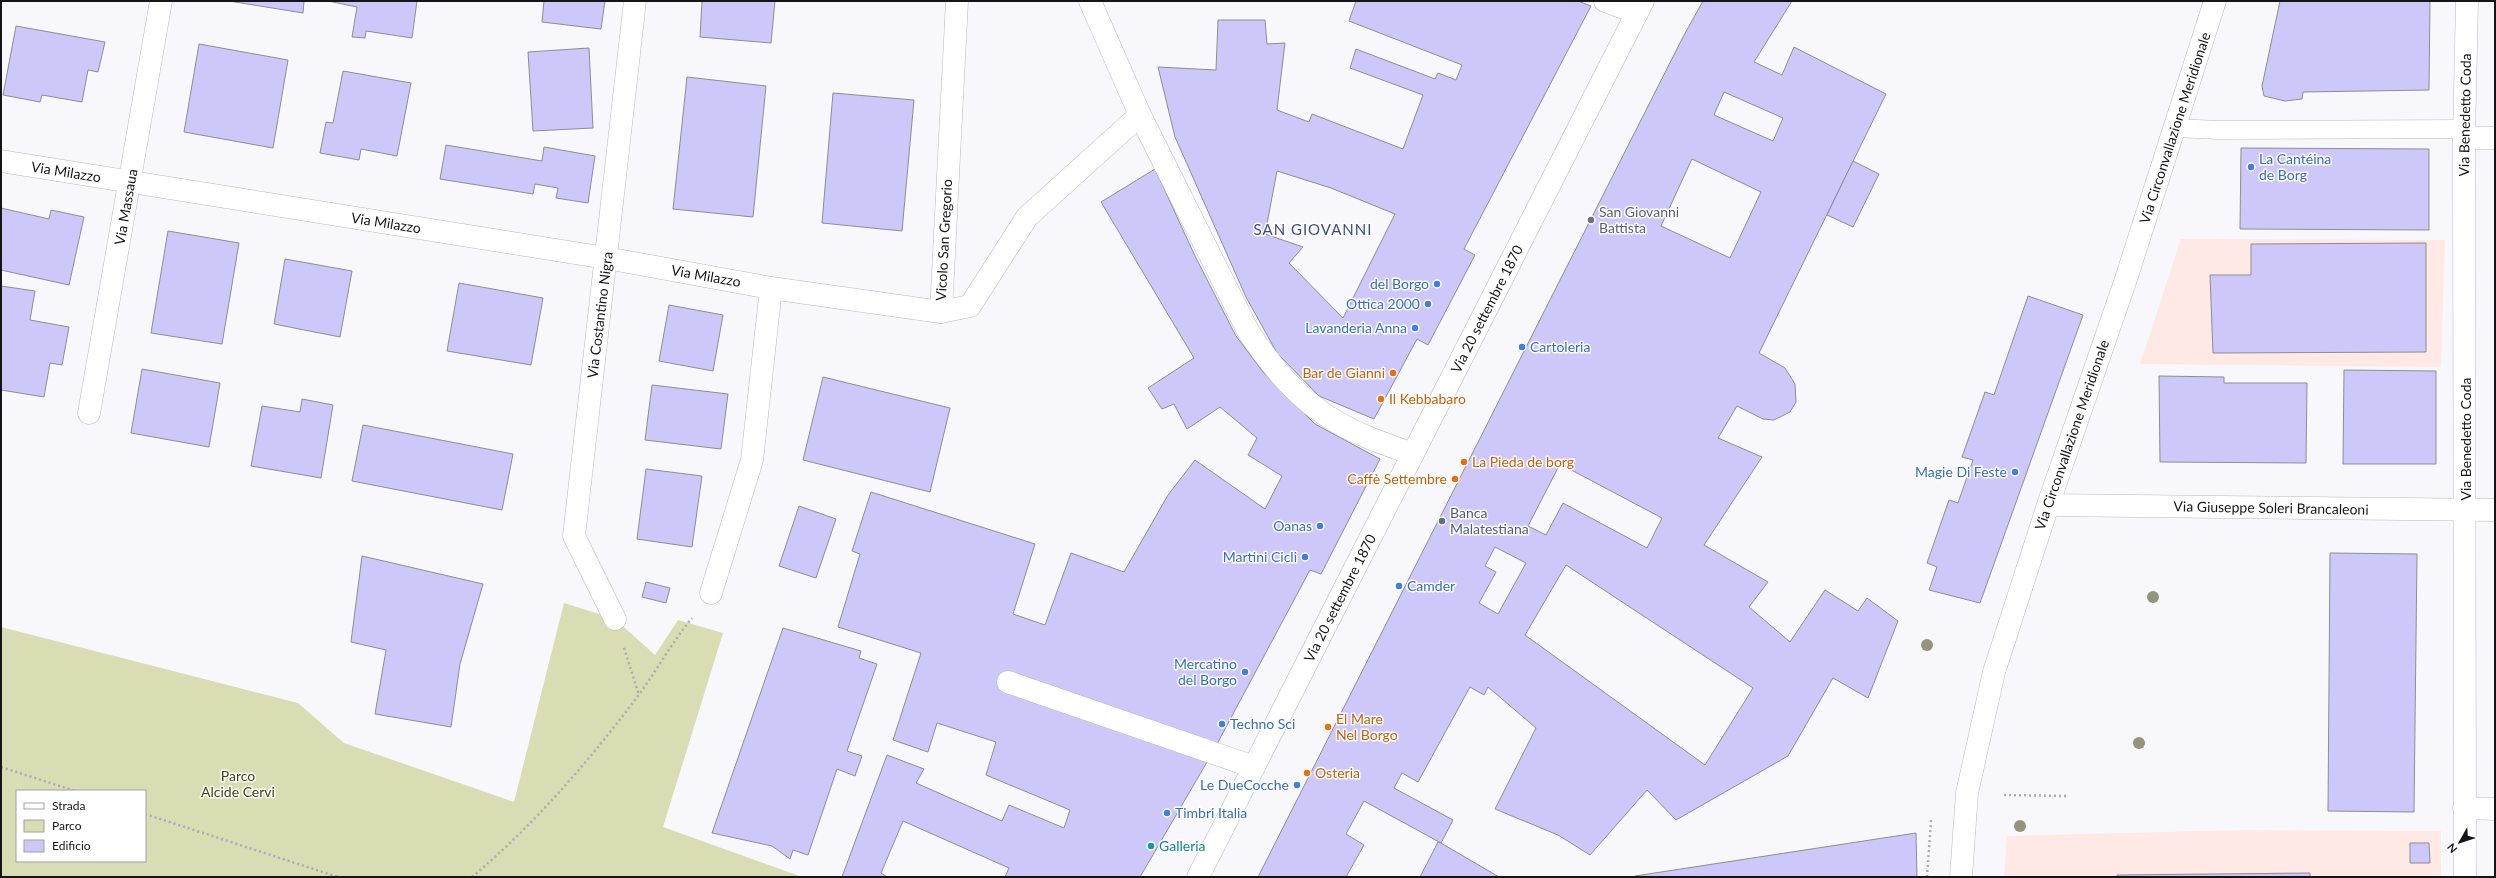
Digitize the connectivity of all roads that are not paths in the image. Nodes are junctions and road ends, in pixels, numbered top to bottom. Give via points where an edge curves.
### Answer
1 (161, 1) edge
2 (635, 1) edge
3 (957, 1) edge
4 (1090, 1) edge
5 (1605, 1) edge
6 (2216, 1) edge
7 (2467, 1) edge
8 (1640, 7) edge
9 (1140, 115) junction
10 (2175, 128) junction
11 (2464, 134) junction
12 (2495, 138) edge
13 (1, 161) edge
14 (130, 182) junction
15 (606, 258) junction
16 (771, 288) junction
17 (941, 312) junction
18 (89, 413) dead end
19 (1413, 454) junction
20 (2048, 506) junction
21 (2466, 510) junction
22 (2495, 510) edge
23 (711, 593) road end
24 (615, 619) road end
25 (1008, 682) dead end
26 (1254, 767) junction
27 (2464, 808) junction
28 (2495, 809) edge
29 (1198, 877) edge
30 (1961, 877) edge
31 (2465, 877) edge

1 - 14 street, Via Massaua
2 - 15 street, Via Costantino Nigra
3 - 17 street, Vicolo San Gregorio
4 - 9 street
5 - 8 street
6 - 10 street, Via Circonvallazione Meridionale
7 - 11 street, Via Benedetto Coda
8 - 19 street, Via 20 settembre 1870
9 - 17 street, Vicolo San Gregorio via 1027,217 970,306
9 - 19 street via 1248,331 1269,363 1311,405 1337,423
10 - 11 lane
10 - 20 street, Via Circonvallazione Meridionale
11 - 12 street
11 - 21 street, Via Benedetto Coda
13 - 14 street, Via Milazzo
14 - 15 street, Via Milazzo
14 - 18 street, Via Massaua
15 - 16 street, Via Milazzo
15 - 24 street, Via Costantino Nigra via 574,536
16 - 17 street, Via Milazzo
16 - 23 street via 752,460
19 - 26 street, Via 20 settembre 1870
20 - 21 street, Via Giuseppe Soleri Brancaleoni
20 - 30 street, Via Circonvallazione Meridionale via 1994,672 1967,793
21 - 22 street, Via Giuseppe Soleri Brancaleoni
21 - 27 street, Via Benedetto Coda
25 - 26 street
26 - 29 street, Via 20 settembre 1870
27 - 28 street
27 - 31 street, Via Benedetto Coda

